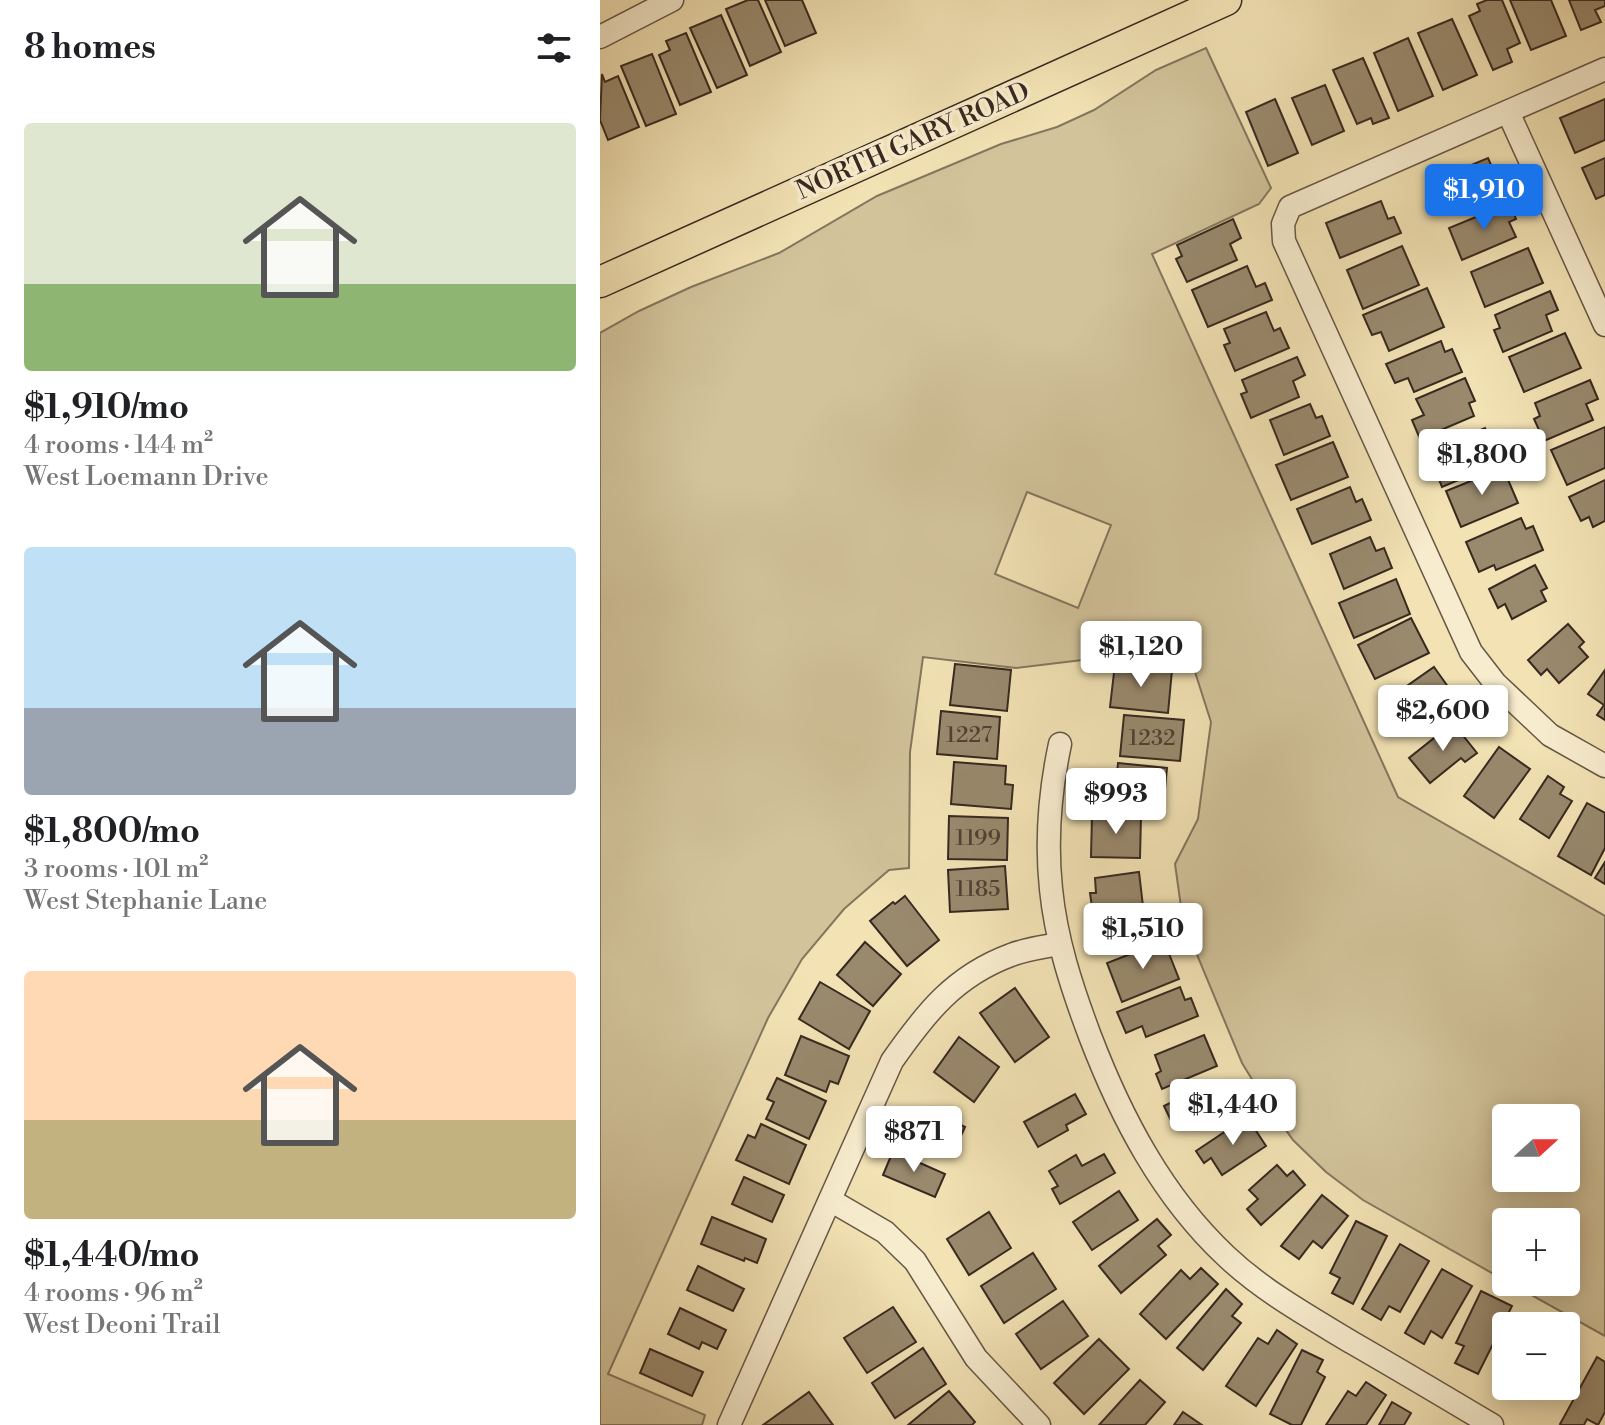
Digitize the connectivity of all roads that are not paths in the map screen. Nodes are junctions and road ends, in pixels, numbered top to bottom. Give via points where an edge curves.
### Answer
1 (672, 0) edge
2 (1226, 0) edge
3 (600, 37) edge
4 (1605, 69) edge
5 (1508, 112) junction
6 (600, 282) edge
7 (1605, 325) edge
8 (1060, 744) dead end
9 (1605, 766) edge
10 (1059, 944) junction
11 (830, 1200) junction
12 (729, 1425) edge
13 (1039, 1425) edge
14 (1492, 1425) edge

1 - 3 street
2 - 6 main road, NORTH GARY ROAD
4 - 5 street
5 - 7 street
5 - 9 street via 1290,207 1284,241 1471,652 1550,735
8 - 10 street via 1050,826 1050,888
10 - 11 street via 983,967 950,989 919,1023 892,1061
10 - 14 street via 1132,1134 1177,1201 1226,1256 1279,1299
11 - 12 street
11 - 13 street via 885,1232 915,1261 976,1358

